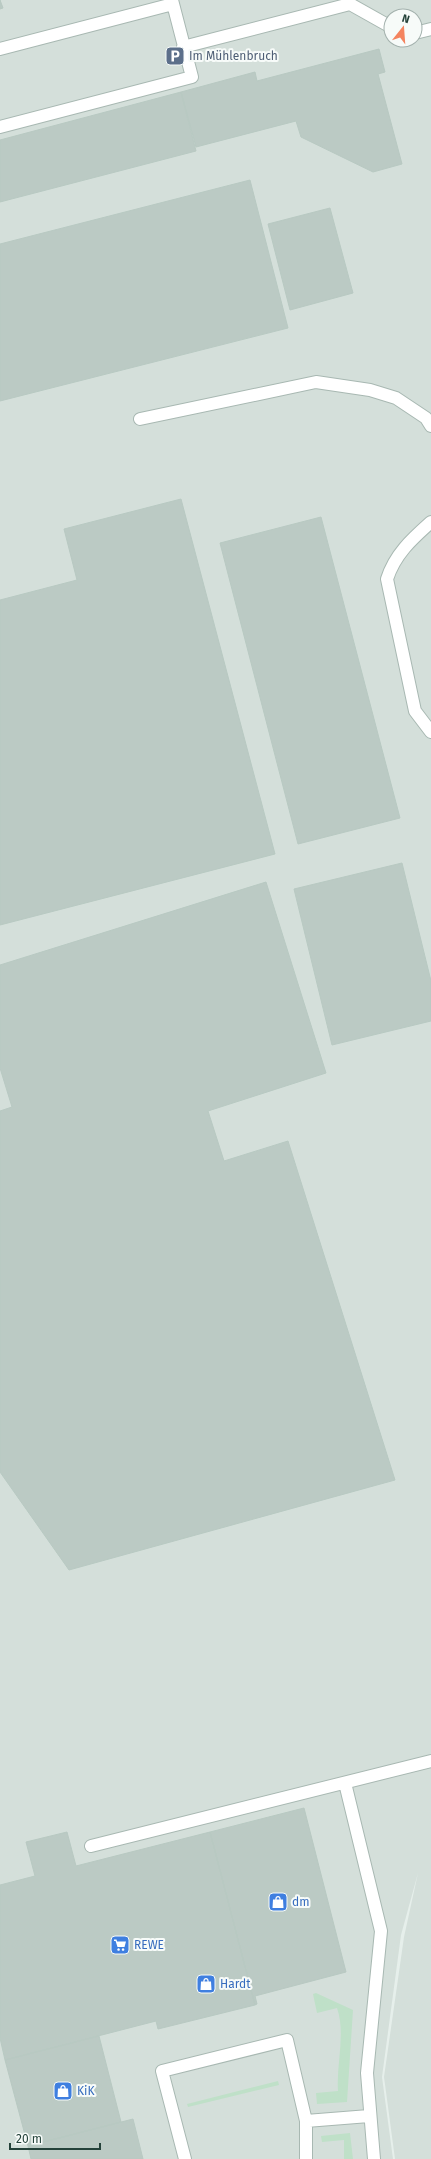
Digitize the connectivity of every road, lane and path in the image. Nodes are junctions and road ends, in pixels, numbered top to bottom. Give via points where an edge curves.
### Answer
1 (173, 2) edge
2 (383, 23) edge
3 (183, 47) junction
4 (0, 49) edge
5 (0, 128) edge
6 (140, 419) dead end
7 (431, 426) edge
8 (431, 522) edge
9 (431, 732) edge
10 (431, 1761) edge
11 (345, 1783) junction
12 (91, 1846) dead end
13 (369, 2116) junction
14 (306, 2122) junction
15 (184, 2159) edge
16 (306, 2159) edge
17 (374, 2159) edge

1 - 3 lane
1 - 4 lane
2 - 3 lane via 350,4
3 - 5 lane via 192,77
6 - 7 lane via 316,382 370,390 396,398 426,418
8 - 9 lane via 392,563 387,579 415,711
10 - 11 lane
11 - 12 lane
11 - 13 lane via 381,1931 367,2074
13 - 14 lane
13 - 17 lane
14 - 15 lane via 287,2040 162,2071
14 - 16 lane

